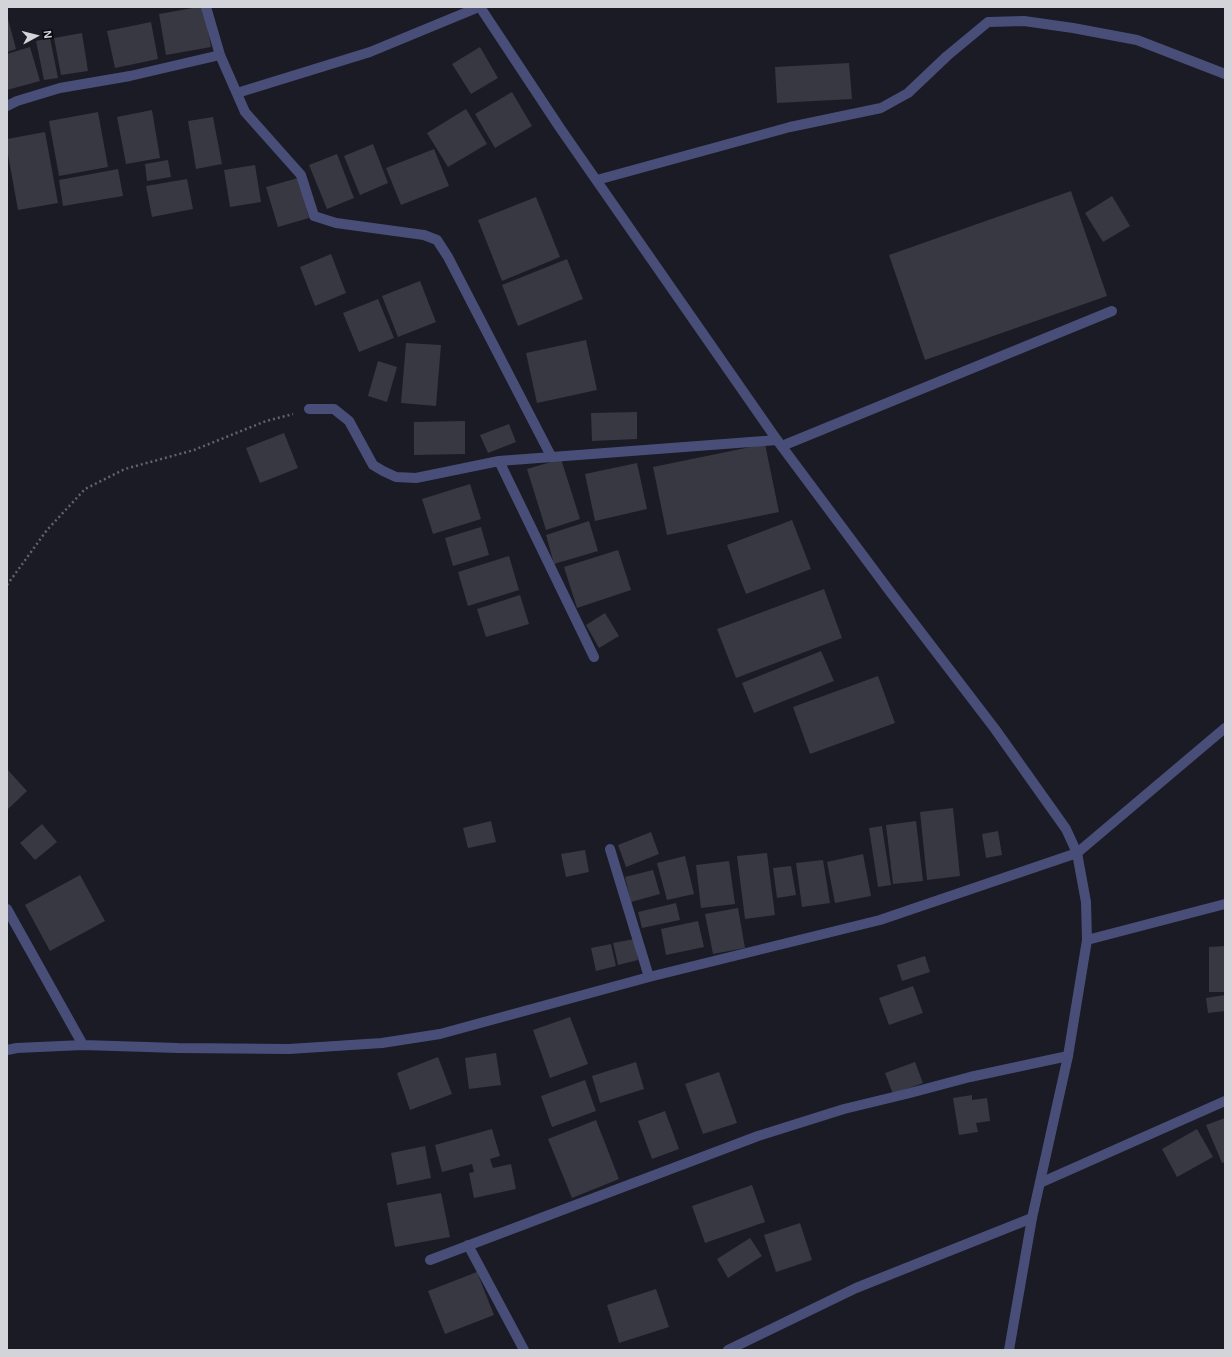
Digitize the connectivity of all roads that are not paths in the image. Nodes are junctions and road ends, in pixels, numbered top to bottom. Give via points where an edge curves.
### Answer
1 (206, 7) edge
2 (479, 7) edge
3 (220, 56) junction
4 (1225, 74) edge
5 (237, 93) junction
6 (7, 106) edge
7 (597, 180) junction
8 (1112, 311) dead end
9 (309, 410) road end
10 (779, 443) junction
11 (551, 456) junction
12 (499, 461) junction
13 (594, 657) dead end
14 (1225, 728) edge
15 (610, 849) dead end
16 (1077, 853) junction
17 (1225, 904) edge
18 (7, 909) edge
19 (1087, 940) junction
20 (648, 977) junction
21 (83, 1044) junction
22 (7, 1050) edge
23 (1068, 1056) junction
24 (1225, 1101) edge
25 (1040, 1183) junction
26 (1032, 1218) junction
27 (468, 1245) junction
28 (430, 1260) dead end
29 (524, 1350) edge
30 (728, 1350) edge
31 (1009, 1350) edge

1 - 3 street
2 - 5 street via 370,52
2 - 7 street
3 - 5 street
3 - 6 street via 60,88
4 - 7 street via 1137,40 1024,20 988,22 908,93 881,108 790,127
5 - 11 street via 245,112 301,175 314,216 336,223 424,235 437,240 448,256
7 - 10 street
8 - 10 street
9 - 12 street via 334,409 349,421 373,465 396,477 416,478
10 - 11 street
10 - 16 street via 995,729 1066,830
11 - 12 street
12 - 13 street
14 - 16 street
15 - 20 street
16 - 19 street via 1086,902
16 - 20 street via 880,920
17 - 19 street
18 - 21 street
19 - 23 street
20 - 21 street via 440,1034 382,1043 290,1049
21 - 22 street
23 - 25 street
23 - 27 street via 970,1077 844,1109 765,1133
24 - 25 street
25 - 26 street
26 - 30 street via 856,1288
26 - 31 street
27 - 28 street
27 - 29 street

